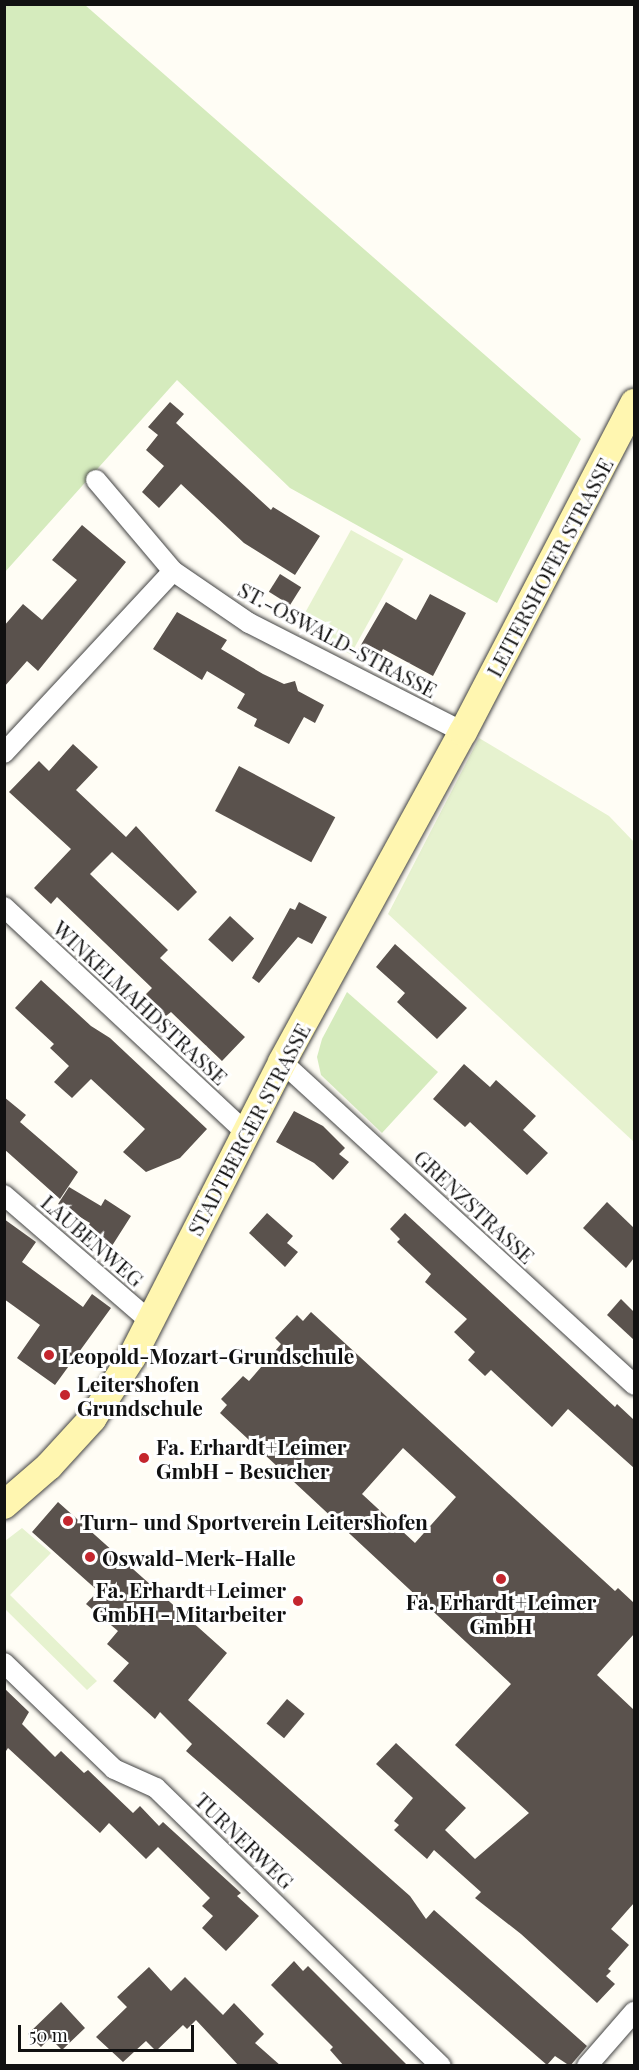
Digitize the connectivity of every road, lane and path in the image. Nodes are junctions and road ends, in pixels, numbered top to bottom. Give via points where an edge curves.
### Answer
1 (634, 403) edge
2 (96, 480) dead end
3 (173, 571) junction
4 (463, 732) junction
5 (4, 753) edge
6 (4, 907) edge
7 (282, 1062) junction
8 (245, 1132) junction
9 (4, 1195) edge
10 (150, 1321) junction
11 (634, 1385) edge
12 (7, 1498) edge
13 (4, 1664) edge
14 (634, 2012) edge
15 (441, 2066) edge
16 (586, 2066) edge

1 - 4 street, LEITERSHOFER STRASSE
2 - 3 street, ST.-OSWALD-STRASSE
3 - 4 street, ST.-OSWALD-STRASSE via 249,623
3 - 5 street
4 - 7 street, STADTBERGER STRASSE
6 - 8 street, WINKELMAHDSTRASSE
7 - 8 street, STADTBERGER STRASSE
7 - 11 street, GRENZSTRASSE
8 - 10 street, STADTBERGER STRASSE
9 - 10 street, LAUBENWEG
10 - 12 street, STADTBERGER STRASSE via 92,1419
13 - 15 street, TURNERWEG via 114,1769 156,1788
14 - 16 street

